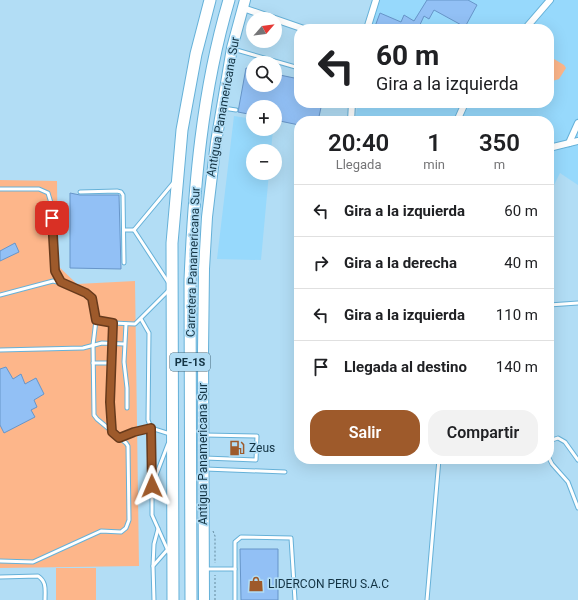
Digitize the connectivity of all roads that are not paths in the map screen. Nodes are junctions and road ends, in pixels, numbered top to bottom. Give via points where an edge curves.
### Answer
1 (210, 0) edge
2 (229, 0) edge
3 (376, 0) edge
4 (550, 0) edge
5 (244, 4) edge
6 (369, 24) edge
7 (529, 24) edge
8 (294, 25) edge
9 (232, 48) junction
10 (294, 67) edge
11 (222, 108) junction
12 (236, 110) dead end
13 (578, 123) edge
14 (578, 141) edge
15 (569, 143) junction
16 (554, 147) edge
17 (176, 179) junction
18 (0, 189) edge
19 (80, 192) dead end
20 (124, 230) junction
21 (134, 230) junction
22 (124, 263) dead end
23 (61, 282) junction
24 (172, 288) junction
25 (0, 295) edge
26 (578, 303) edge
27 (554, 305) edge
28 (141, 319) junction
29 (96, 320) junction
30 (113, 323) junction
31 (126, 324) junction
32 (111, 343) junction
33 (124, 344) junction
34 (93, 345) junction
35 (0, 350) edge
36 (93, 363) junction
37 (111, 363) junction
38 (127, 408) dead end
39 (151, 428) junction
40 (112, 432) junction
41 (172, 435) junction
42 (203, 435) junction
43 (119, 438) junction
44 (554, 439) edge
45 (578, 460) edge
46 (203, 463) junction
47 (439, 464) edge
48 (552, 464) edge
49 (286, 472) dead end
50 (152, 486) junction
51 (578, 508) edge
52 (158, 529) junction
53 (170, 547) junction
54 (0, 561) edge
55 (153, 566) junction
56 (204, 569) junction
57 (235, 569) junction
58 (0, 577) edge
59 (45, 600) edge
60 (154, 600) edge
61 (174, 600) edge
62 (191, 600) edge
63 (204, 600) edge
64 (235, 600) edge
65 (295, 600) edge
66 (427, 600) edge

1 - 17 highway, Carretera Panamericana Sur / PE-1S via 188,95
2 - 62 highway, Carretera Panamericana Sur / PE-1S via 214,60 203,125 191,242
3 - 6 street
4 - 7 street
5 - 8 street
5 - 9 main road, Antigua Panamericana Sur
9 - 10 lane
9 - 11 main road, Antigua Panamericana Sur
11 - 12 lane
11 - 42 main road, Antigua Panamericana Sur via 207,217 204,269
13 - 15 street
14 - 15 street
15 - 16 street
17 - 21 lane
17 - 24 highway, Carretera Panamericana Sur / PE-1S
18 - 23 lane via 40,189 48,193 51,203 53,263
19 - 20 lane via 121,192
20 - 21 lane
20 - 22 lane
21 - 24 lane
23 - 25 lane via 53,281
23 - 29 lane via 92,298
24 - 28 lane
24 - 41 highway, Carretera Panamericana Sur / PE-1S
26 - 27 lane
28 - 31 lane via 135,324
28 - 39 lane via 149,333 148,412
29 - 30 lane
29 - 34 lane
30 - 31 lane
30 - 32 lane
31 - 33 lane
32 - 33 lane
32 - 34 lane
32 - 37 lane
33 - 38 lane
34 - 35 lane via 83,348
34 - 36 lane
36 - 37 lane
36 - 40 lane via 94,415
37 - 40 lane
39 - 41 lane
39 - 43 lane
39 - 50 lane
40 - 43 lane
41 - 50 lane
41 - 53 highway, Carretera Panamericana Sur / PE-1S
42 - 46 main road, Antigua Panamericana Sur
42 - 46 lane via 257,436 256,460
43 - 54 lane via 128,446 129,520 126,528 121,532 101,531 33,562
44 - 45 lane via 558,438 565,442
46 - 49 lane
46 - 56 main road, Antigua Panamericana Sur
47 - 66 lane
48 - 51 lane via 568,482
50 - 52 lane via 152,515
52 - 53 lane
52 - 55 lane
53 - 55 lane
53 - 61 highway, Carretera Panamericana Sur / PE-1S
55 - 60 lane
56 - 57 lane
56 - 63 main road, Antigua Panamericana Sur
57 - 64 lane
57 - 65 lane via 237,539 291,538
58 - 59 lane via 38,576 43,579 45,585

